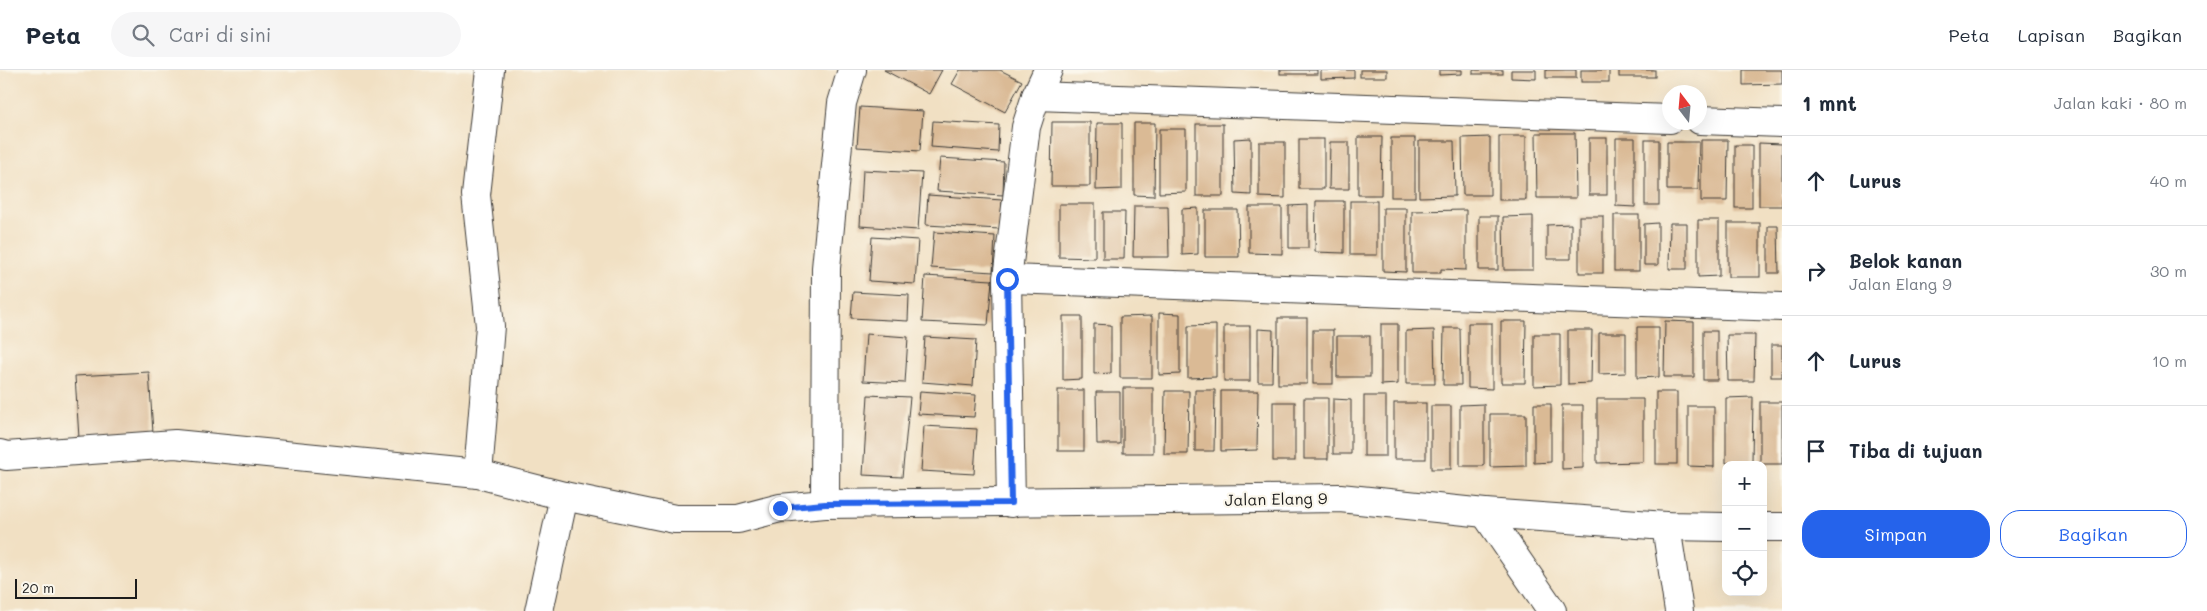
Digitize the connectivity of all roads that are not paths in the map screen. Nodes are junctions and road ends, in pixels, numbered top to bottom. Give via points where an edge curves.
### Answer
1 (490, 70) edge
2 (852, 70) edge
3 (1048, 70) edge
4 (1036, 96) junction
5 (1662, 119) edge
6 (1707, 120) edge
7 (1782, 123) edge
8 (1007, 279) junction
9 (1782, 307) edge
10 (0, 454) edge
11 (478, 474) junction
12 (564, 496) junction
13 (1011, 503) junction
14 (825, 504) junction
15 (1485, 513) junction
16 (1666, 526) junction
17 (1722, 527) edge
18 (1767, 527) edge
19 (1782, 527) edge
20 (539, 611) edge
21 (1552, 611) edge
22 (1679, 611) edge

1 - 11 street via 476,195 490,326
2 - 14 street via 842,103 826,268
3 - 4 street
4 - 5 street
4 - 8 street via 1026,127
6 - 7 street
8 - 9 street
8 - 13 street
10 - 11 street, Jalan Elang 9 via 175,444
11 - 12 street, Jalan Elang 9
12 - 14 street, Jalan Elang 9 via 675,519 738,519 780,508
12 - 20 street
13 - 14 street, Jalan Elang 9
13 - 15 street, Jalan Elang 9 via 1340,498
15 - 16 street, Jalan Elang 9
15 - 21 street
16 - 17 street, Jalan Elang 9
16 - 22 street
18 - 19 street

